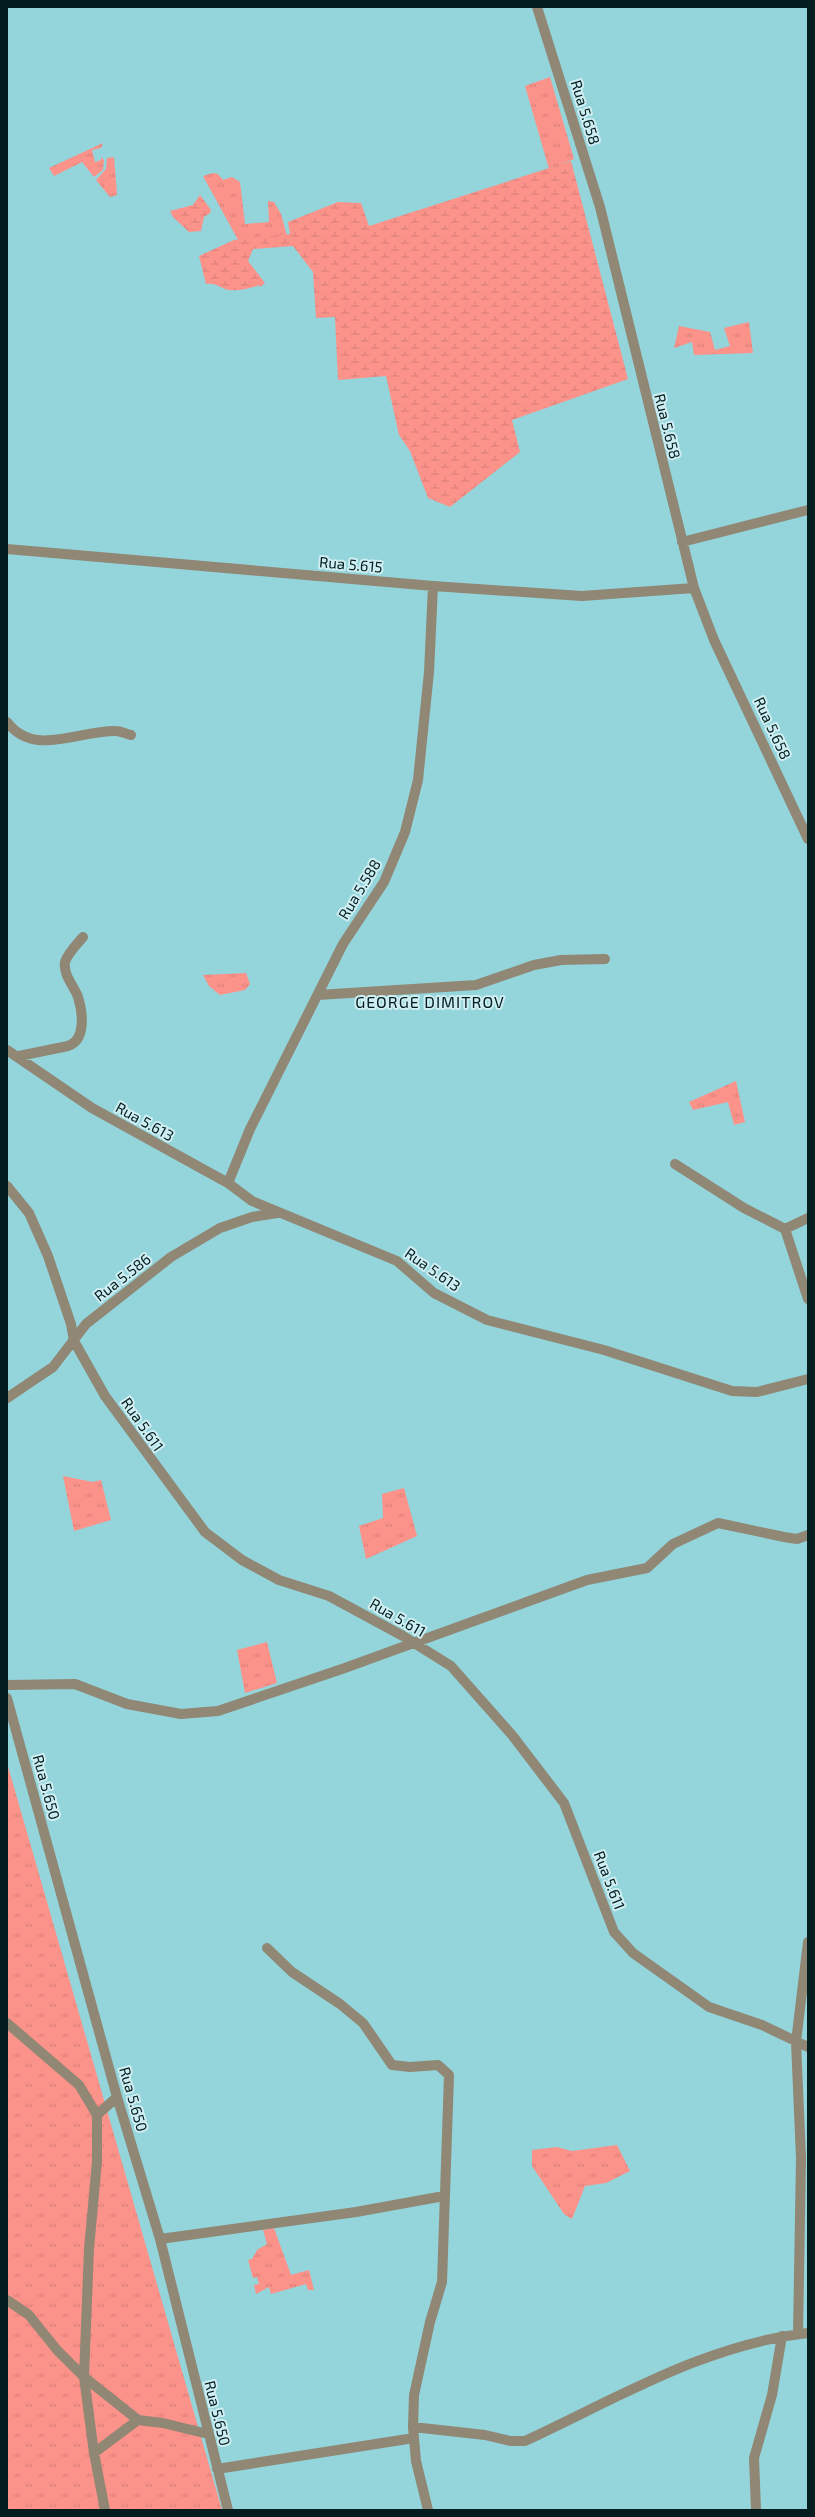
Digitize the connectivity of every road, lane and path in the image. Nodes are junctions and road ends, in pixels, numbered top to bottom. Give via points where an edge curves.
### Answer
1 (538, 7) edge
2 (808, 510) edge
3 (682, 542) junction
4 (7, 549) edge
5 (433, 586) junction
6 (694, 588) junction
7 (7, 722) edge
8 (131, 735) dead end
9 (808, 838) edge
10 (83, 937) dead end
11 (605, 959) dead end
12 (318, 995) junction
13 (7, 1050) edge
14 (19, 1056) junction
15 (675, 1164) dead end
16 (228, 1183) junction
17 (7, 1186) edge
18 (277, 1213) junction
19 (808, 1218) edge
20 (785, 1229) junction
21 (808, 1299) edge
22 (74, 1341) junction
23 (808, 1379) edge
24 (7, 1398) edge
25 (808, 1535) edge
26 (414, 1643) junction
27 (7, 1685) edge
28 (7, 1699) edge
29 (808, 1942) edge
30 (267, 1948) dead end
31 (7, 2022) edge
32 (796, 2042) junction
33 (808, 2047) edge
34 (117, 2098) junction
35 (97, 2115) junction
36 (804, 2162) edge
37 (444, 2196) junction
38 (160, 2239) junction
39 (7, 2300) edge
40 (803, 2334) edge
41 (782, 2336) junction
42 (84, 2377) junction
43 (138, 2420) junction
44 (413, 2433) junction
45 (208, 2434) junction
46 (94, 2453) junction
47 (217, 2469) junction
48 (227, 2509) edge
49 (105, 2510) edge
50 (428, 2510) edge
51 (756, 2510) edge

1 - 3 street, Rua 5.658 via 600,207
2 - 3 street
3 - 6 street, Rua 5.658
4 - 5 street, Rua 5.615
5 - 6 street, Rua 5.615 via 582,596
5 - 12 street, Rua 5.588 via 429,672 418,772 406,832 384,882 343,944
6 - 9 street, Rua 5.658 via 714,640
7 - 8 street via 28,739 52,741 116,731
10 - 14 street via 66,961 66,971 78,998 80,1036 76,1043 68,1046
11 - 12 street via 561,960 534,965 476,985
12 - 16 street, Rua 5.588 via 250,1129
13 - 14 street, Rua 5.613
14 - 16 street, Rua 5.613 via 92,1108
15 - 20 street via 744,1208
16 - 18 street, Rua 5.613 via 252,1201
17 - 22 street, Rua 5.611 via 29,1213 48,1256 71,1324
18 - 22 street, Rua 5.586 via 252,1217 220,1228 171,1257 86,1324
18 - 23 street, Rua 5.613 via 397,1261 434,1292 487,1320 604,1350 732,1391 758,1392
19 - 20 street
20 - 21 street
22 - 24 street, Rua 5.586 via 53,1367
22 - 26 street, Rua 5.611 via 105,1396 205,1532 242,1560 279,1580 330,1596
25 - 26 street via 797,1539 718,1523 673,1544 647,1568 587,1580
26 - 27 street via 218,1711 181,1714 127,1704 75,1684
26 - 32 street, Rua 5.611 via 451,1666 512,1735 564,1803 614,1932 633,1953 708,2007 762,2025
28 - 34 street, Rua 5.650
29 - 32 street
30 - 37 street via 292,1972 340,2004 363,2023 392,2065 438,2065 445,2069 449,2075
31 - 35 street via 79,2085
32 - 33 street, Rua 5.611
32 - 36 street
34 - 35 street
34 - 38 street, Rua 5.650
35 - 42 street via 97,2161 89,2249
36 - 40 street
37 - 38 street via 356,2212
37 - 44 street via 442,2282 430,2322 414,2395
38 - 45 street, Rua 5.650
39 - 42 street via 29,2315 57,2350
40 - 41 street
41 - 44 street via 714,2355 677,2370 626,2391 525,2441 510,2441 485,2435
41 - 51 street via 772,2396 754,2458
42 - 43 street
42 - 46 street
43 - 45 street
43 - 46 street
44 - 47 street
44 - 50 street via 416,2461
45 - 47 street, Rua 5.650
46 - 49 street
47 - 48 street, Rua 5.650

